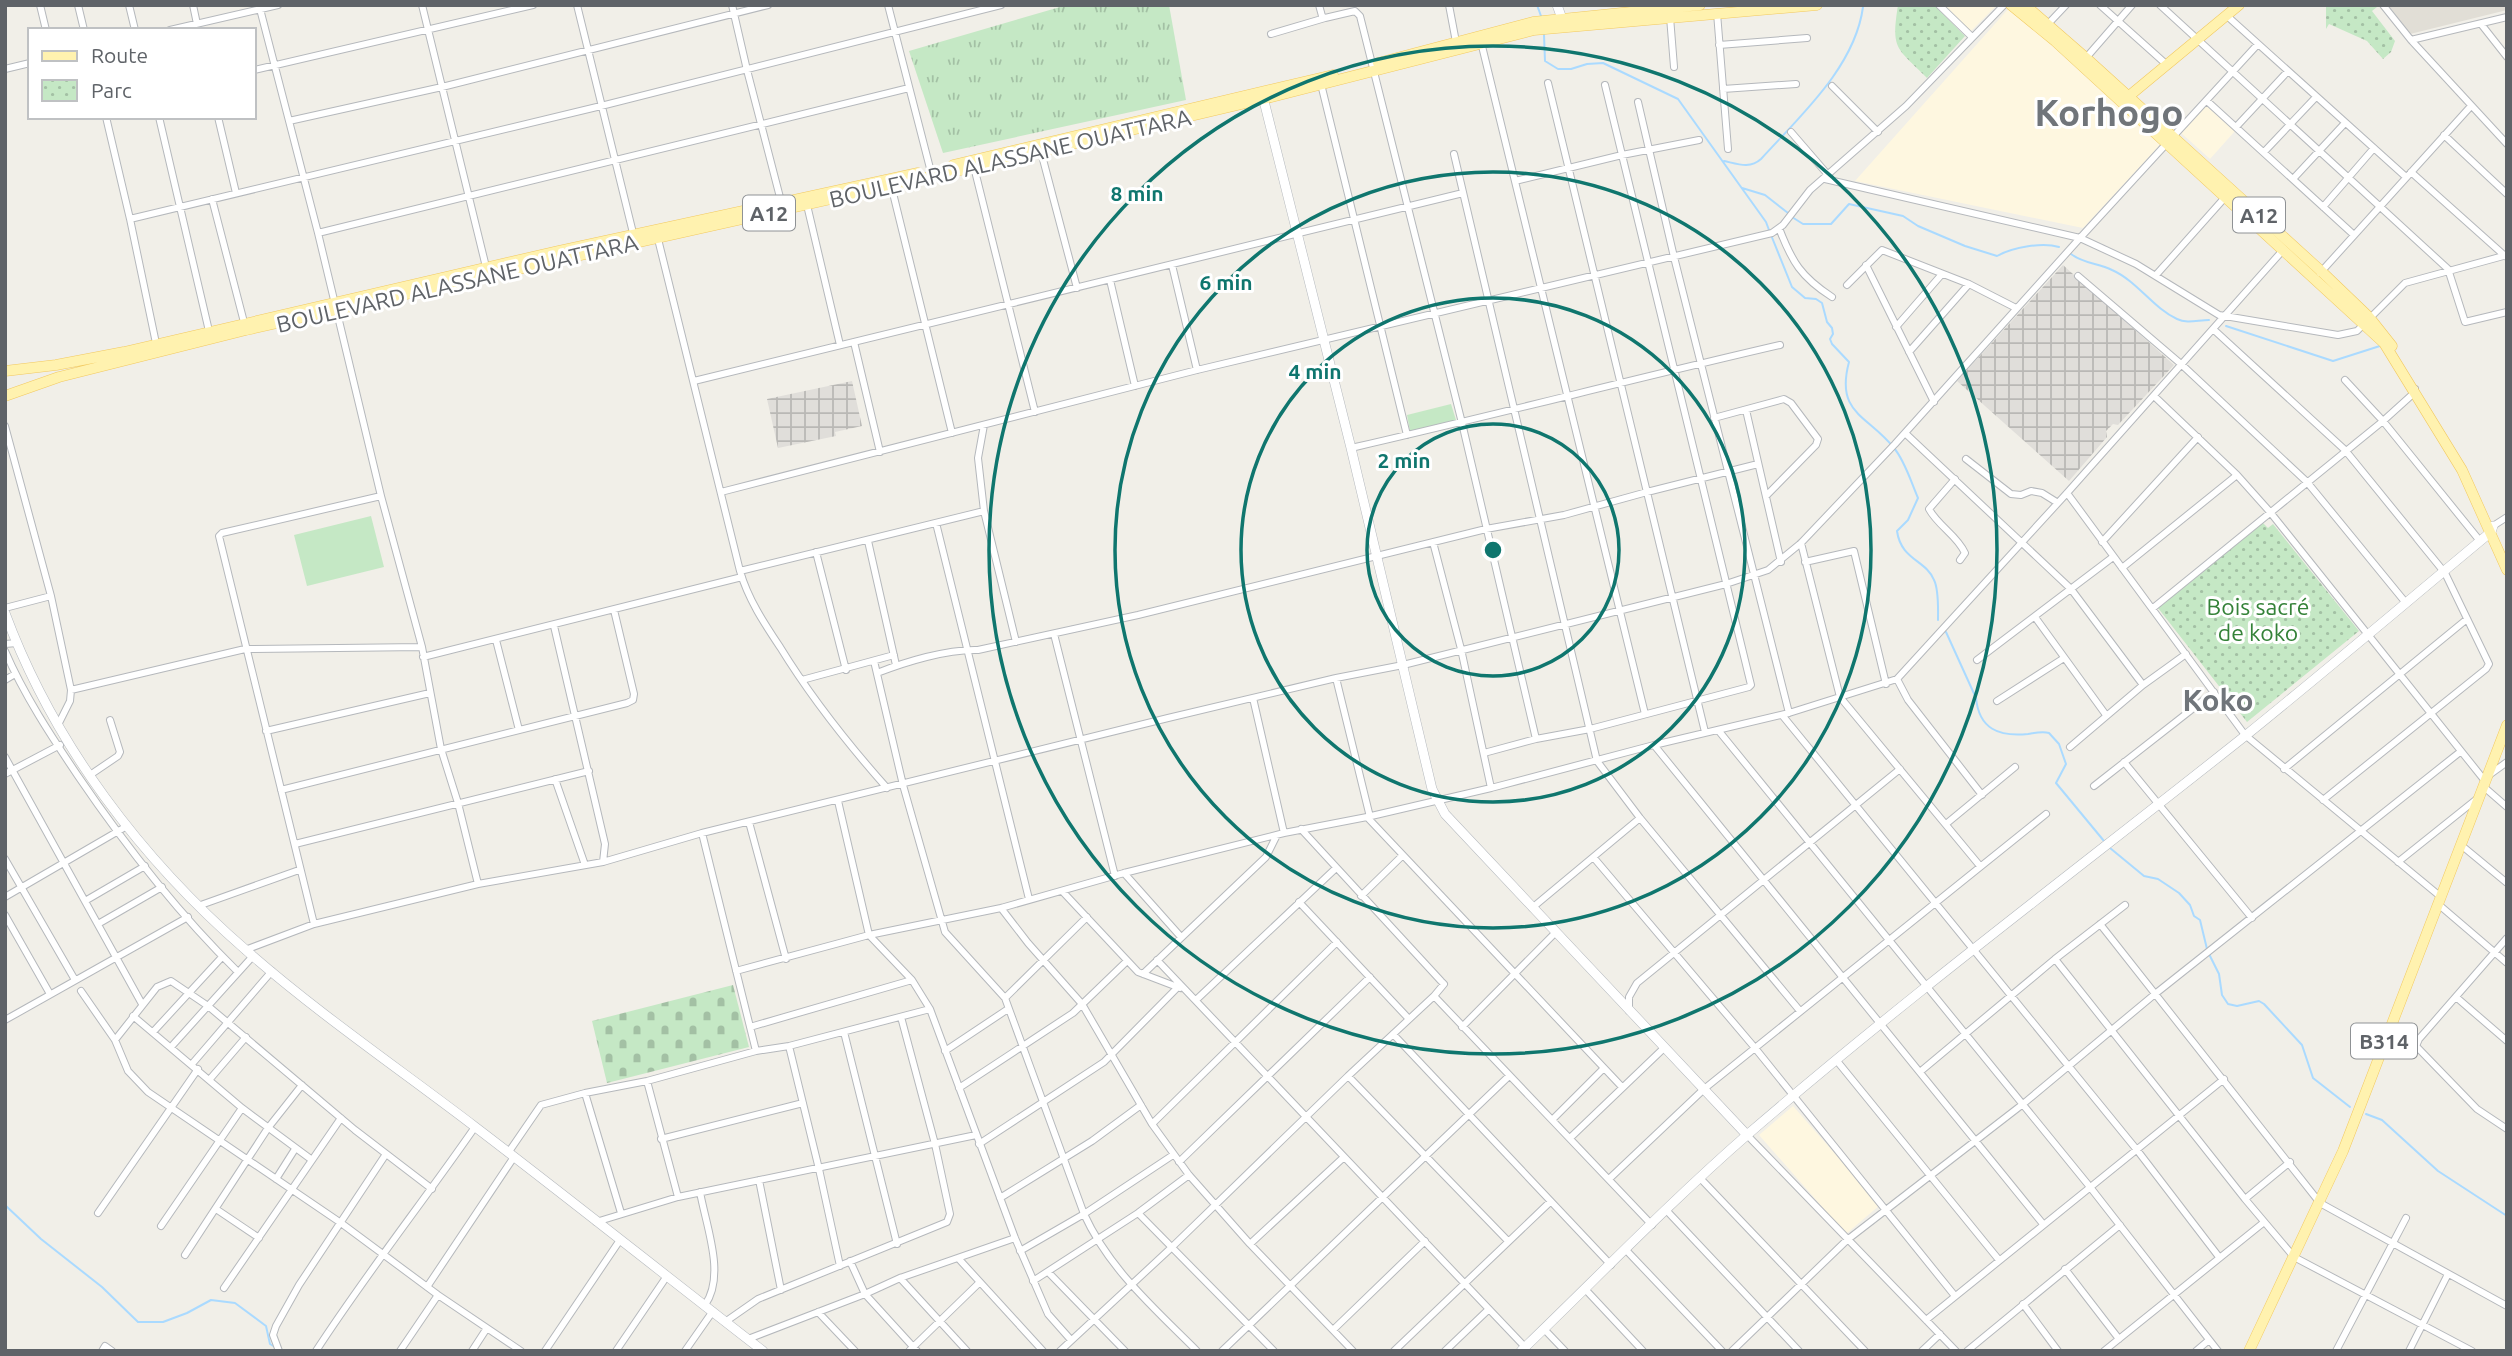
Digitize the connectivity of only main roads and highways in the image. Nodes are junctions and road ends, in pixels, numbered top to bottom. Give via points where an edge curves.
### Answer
1 (1700, 5) edge
2 (1817, 5) edge
3 (2011, 5) edge
4 (2025, 5) edge
5 (2239, 5) edge
6 (1716, 10) edge
7 (2227, 11) edge
8 (1665, 12) edge
9 (2050, 29) junction
10 (1480, 40) junction
11 (1374, 68) junction
12 (2125, 99) junction
13 (1040, 147) junction
14 (931, 174) junction
15 (831, 195) junction
16 (783, 206) junction
17 (245, 327) junction
18 (157, 348) junction
19 (5, 371) edge
20 (5, 396) edge
21 (2492, 529) junction
22 (2507, 559) edge
23 (2507, 570) edge
24 (2507, 725) edge
25 (2249, 1351) edge

1 - 8 main road, BOULEVARD ALASSANE OUATTARA / A12
2 - 6 main road, BOULEVARD ALASSANE OUATTARA / A12
3 - 9 main road, A12
4 - 9 main road, A12
5 - 7 main road
6 - 8 main road, BOULEVARD ALASSANE OUATTARA / A12
7 - 12 main road
8 - 10 main road, BOULEVARD ALASSANE OUATTARA / A12 via 1533,26
9 - 12 main road, A12
10 - 11 main road, BOULEVARD ALASSANE OUATTARA / A12
10 - 11 main road, BOULEVARD ALASSANE OUATTARA / A12 via 1456,42
11 - 13 main road, BOULEVARD ALASSANE OUATTARA / A12
12 - 21 main road, A12 via 2388,343
13 - 14 main road, BOULEVARD ALASSANE OUATTARA / A12
13 - 14 main road, BOULEVARD ALASSANE OUATTARA / A12 via 974,167
14 - 15 main road, BOULEVARD ALASSANE OUATTARA / A12
14 - 15 main road, BOULEVARD ALASSANE OUATTARA / A12
15 - 16 main road, BOULEVARD ALASSANE OUATTARA / A12
15 - 16 main road, BOULEVARD ALASSANE OUATTARA / A12 via 807,205
16 - 17 main road, BOULEVARD ALASSANE OUATTARA / A12
17 - 18 main road, BOULEVARD ALASSANE OUATTARA / A12
17 - 18 main road, BOULEVARD ALASSANE OUATTARA / A12 via 209,331
18 - 19 main road, BOULEVARD ALASSANE OUATTARA / A12
18 - 20 main road, BOULEVARD ALASSANE OUATTARA / A12
21 - 22 main road, A12
21 - 23 main road, A12
24 - 25 main road, B314 via 2343,1151

